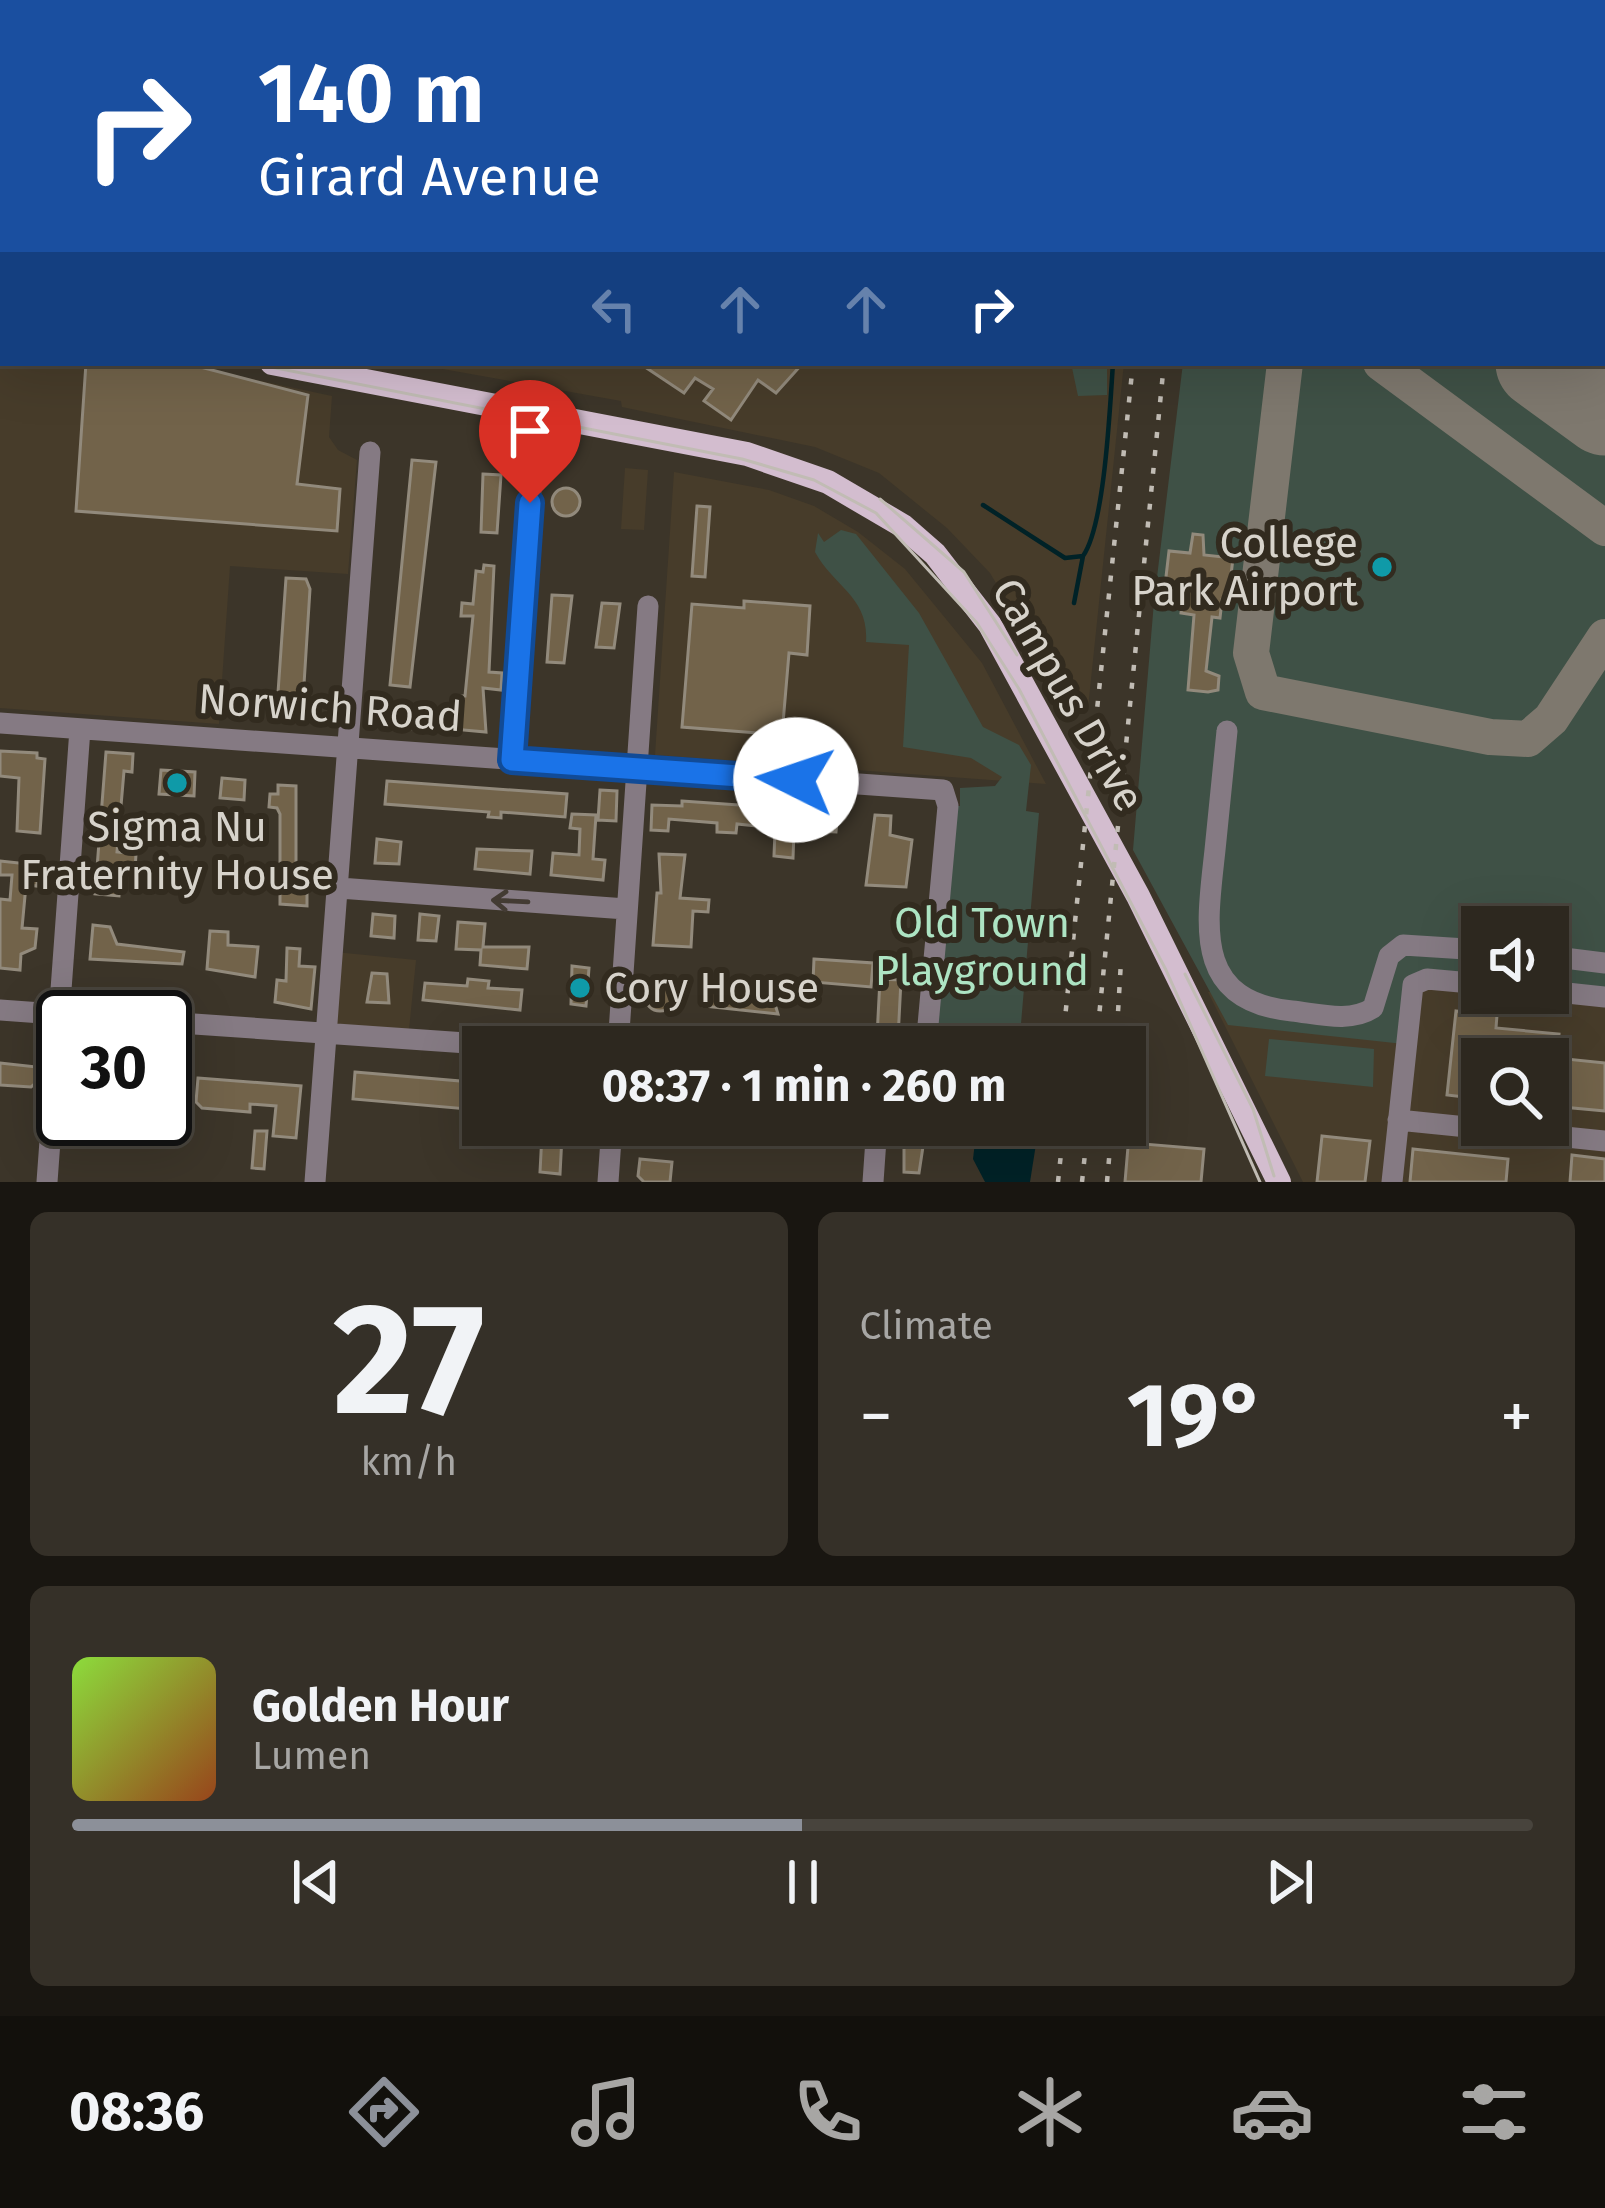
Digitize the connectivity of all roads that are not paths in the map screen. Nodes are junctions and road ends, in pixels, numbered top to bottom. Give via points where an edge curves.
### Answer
1 (288, 366) edge
2 (370, 452) dead end
3 (533, 460) dead end
4 (648, 606) dead end
5 (0, 723) edge
6 (80, 729) junction
7 (1228, 731) dead end
8 (350, 748) junction
9 (512, 760) junction
10 (635, 768) junction
11 (339, 888) junction
12 (626, 908) junction
13 (1461, 949) edge
14 (1569, 958) edge
15 (1605, 962) edge
16 (1461, 983) edge
17 (61, 990) edge
18 (1569, 993) edge
19 (1605, 997) edge
20 (0, 1010) edge
21 (36, 1012) edge
22 (192, 1024) edge
23 (619, 1026) edge
24 (928, 1026) edge
25 (327, 1032) junction
26 (462, 1042) edge
27 (1398, 1120) junction
28 (1605, 1141) edge
29 (50, 1146) edge
30 (611, 1146) edge
31 (876, 1146) edge
32 (47, 1182) edge
33 (315, 1182) edge
34 (608, 1182) edge
35 (873, 1182) edge
36 (1279, 1182) edge
37 (1391, 1182) edge

1 - 36 main road, Campus Drive via 747,454 829,482 903,526 990,625 1138,896
2 - 8 street
3 - 9 street
4 - 10 street
5 - 6 street, Norwich Road
6 - 8 street, Norwich Road
6 - 17 street
7 - 13 street via 1207,928 1215,965 1240,994 1276,1010 1356,1016 1373,1008 1389,956 1403,945
8 - 9 street, Norwich Road
8 - 11 street
9 - 10 street, Norwich Road
10 - 12 street
10 - 24 street, Norwich Road via 943,790 948,806
12 -> 11 street
11 - 25 street
12 - 23 street
14 - 15 street
16 - 27 street via 1417,982
18 - 19 street
20 - 21 street
22 - 25 street
25 - 26 street
25 - 33 street
27 - 28 street
27 - 37 street
29 - 32 street
30 - 34 street
31 - 35 street

